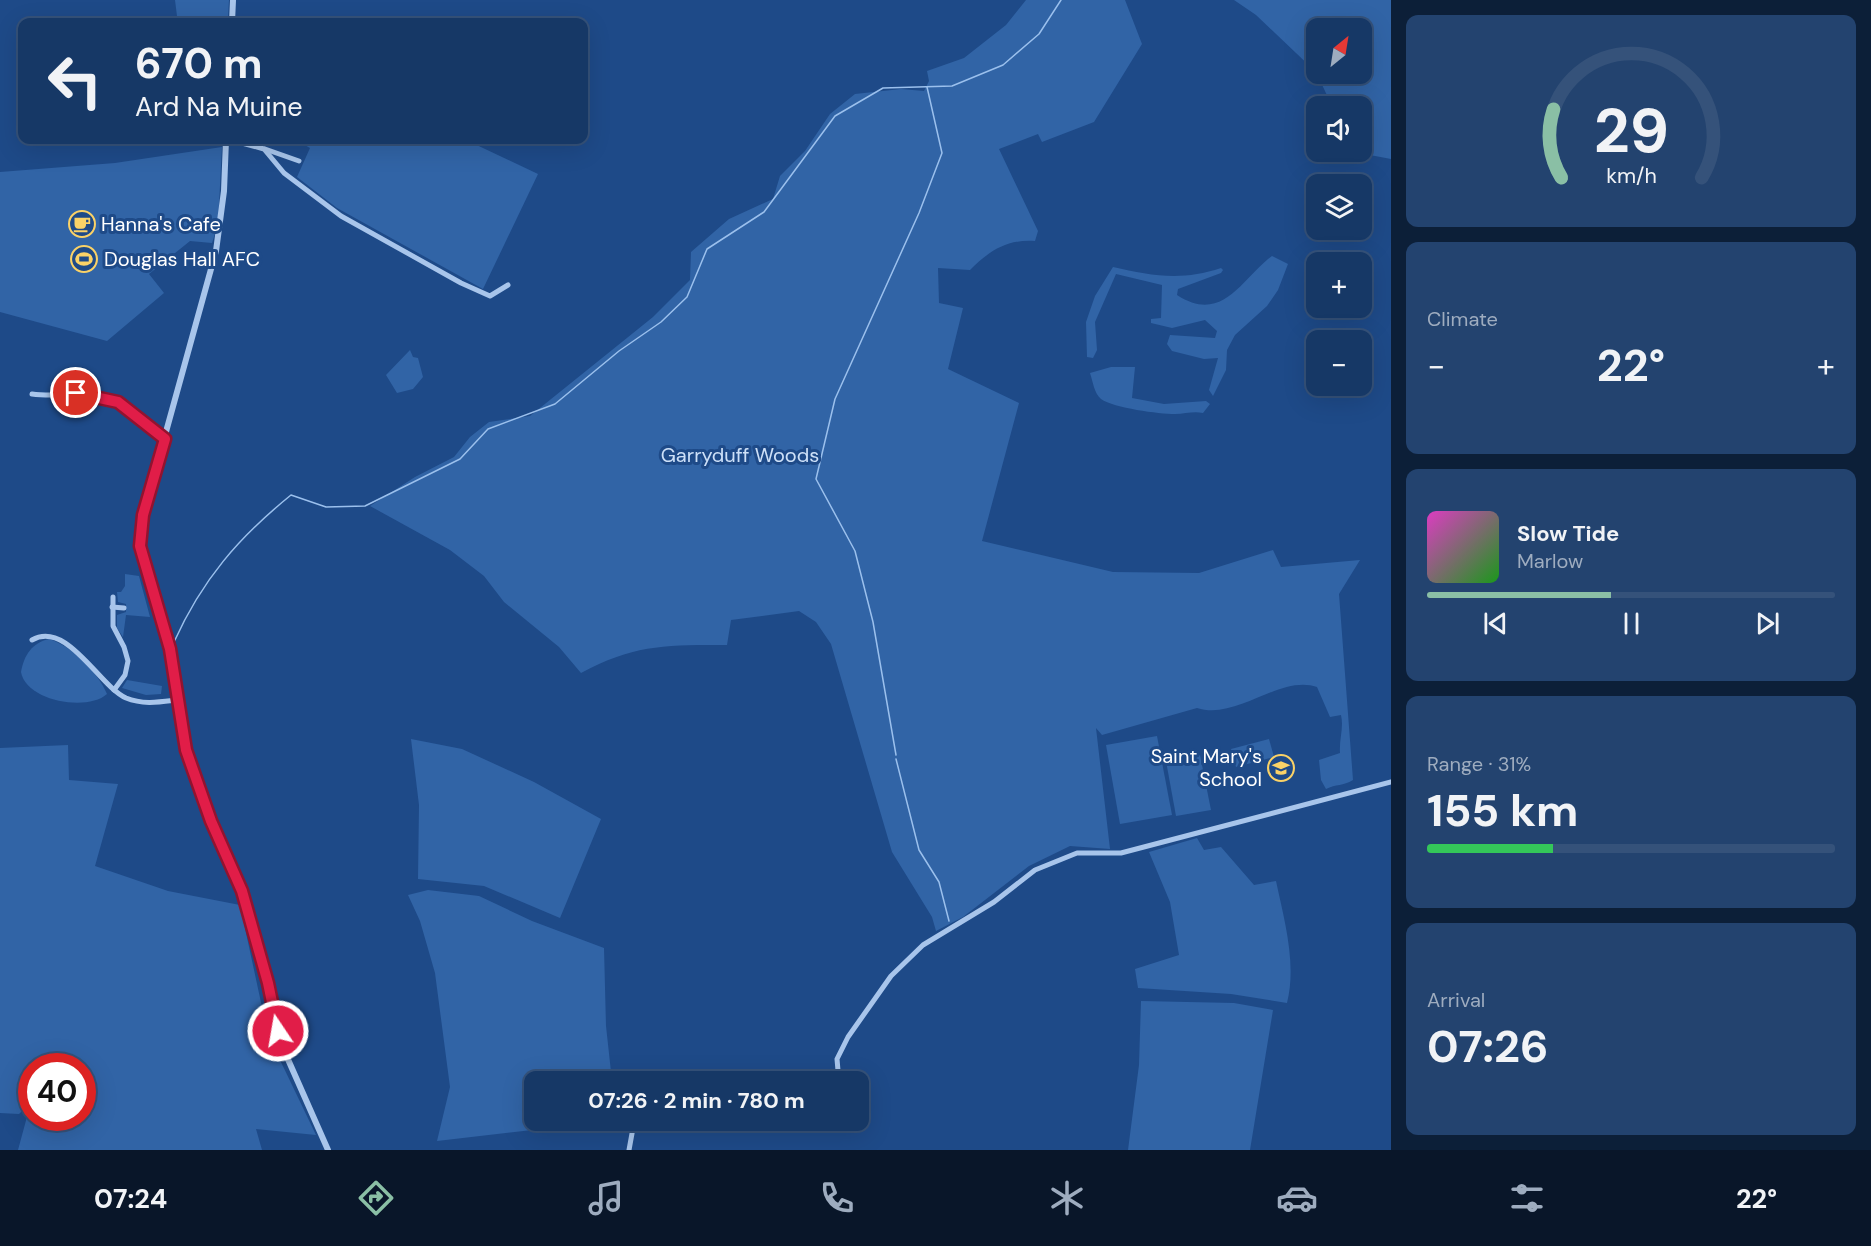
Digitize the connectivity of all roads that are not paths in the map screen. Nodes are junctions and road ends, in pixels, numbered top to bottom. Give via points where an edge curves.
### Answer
1 (233, 0) edge
2 (232, 18) edge
3 (226, 144) edge
4 (246, 144) edge
5 (264, 149) junction
6 (299, 161) dead end
7 (508, 285) dead end
8 (32, 394) dead end
9 (165, 439) junction
10 (113, 597) dead end
11 (112, 607) junction
12 (124, 608) dead end
13 (33, 640) dead end
14 (114, 690) junction
15 (177, 700) junction
16 (1391, 782) edge
17 (838, 1071) edge
18 (632, 1131) edge
19 (328, 1150) edge
20 (629, 1150) edge

1 - 2 street
3 - 9 street via 220,234
4 - 5 street
5 - 6 street
5 - 7 street via 284,173 326,205 407,253 482,294 499,293
8 - 9 street via 76,393 118,402
9 - 15 street via 143,515 140,546 170,649
10 - 11 street
11 - 12 street
11 - 14 street via 113,626 128,661 125,675
13 - 14 street via 43,636 63,642
14 - 15 street via 142,702
15 - 19 street via 186,750 248,909 279,1039
16 - 17 street via 1121,853 1070,855 1035,870 994,902 923,945 891,976 848,1037 837,1059
18 - 20 street

